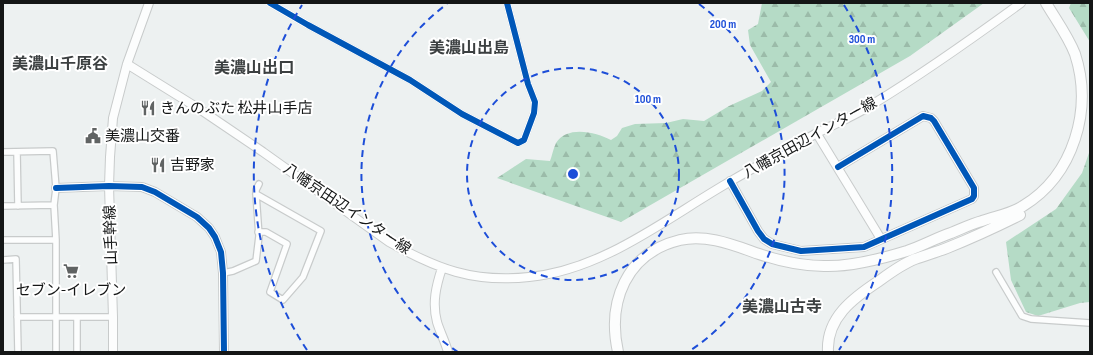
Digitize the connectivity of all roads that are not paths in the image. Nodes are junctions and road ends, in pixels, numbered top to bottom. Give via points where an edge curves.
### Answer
1 (149, 3) edge
2 (270, 3) edge
3 (507, 3) edge
4 (1021, 3) edge
5 (1046, 3) edge
6 (1050, 3) edge
7 (127, 64) junction
8 (817, 134) junction
9 (3, 152) edge
10 (17, 152) junction
11 (838, 167) junction
12 (730, 181) junction
13 (259, 184) dead end
14 (109, 186) junction
15 (56, 188) junction
16 (256, 194) junction
17 (3, 206) edge
18 (18, 206) junction
19 (54, 206) junction
20 (258, 232) junction
21 (881, 239) junction
22 (3, 240) edge
23 (56, 240) junction
24 (3, 260) edge
25 (442, 268) junction
26 (996, 272) dead end
27 (223, 273) junction
28 (17, 317) junction
29 (55, 317) junction
30 (77, 317) junction
31 (113, 317) junction
32 (1090, 323) edge
33 (18, 352) edge
34 (56, 352) edge
35 (77, 352) edge
36 (113, 352) edge
37 (224, 352) edge
38 (448, 352) edge
39 (618, 352) edge
40 (828, 352) edge

1 - 7 street, 山手幹線
2 - 3 street via 410,80 462,114 518,142 524,140 534,113 535,102
4 - 8 street, 八幡京田辺インター線 via 872,105
5 - 39 highway via 1069,40 1082,84 1081,115 1074,145 1058,174 1044,190 1006,214 907,251 847,265 805,265 783,261 716,240 682,240 667,244 640,261 621,289 614,320
6 - 40 highway via 1074,37 1086,68 1088,84 1089,101 1084,133 1080,148 1067,172 1053,190 1025,212 905,264 858,295 835,321 828,340
7 - 14 street, 山手幹線 via 113,118
7 - 25 street, 八幡京田辺インター線 via 263,152 389,242
8 - 11 street
8 - 12 street, 八幡京田辺インター線
9 - 10 street
10 - 15 street via 53,151
10 - 18 street
11 - 21 street
11 - 21 street via 923,116 934,121 974,188 972,199
12 - 21 street via 758,231 772,244 801,251 864,246
12 - 25 street, 八幡京田辺インター線 via 655,229 585,263 550,273 515,278 480,277
13 - 16 street
14 - 15 street
14 - 27 street via 142,187 155,192 197,218 215,237 221,252
14 - 31 street, 山手幹線
15 - 19 street
16 - 20 street
16 - 20 street via 321,231 303,277 283,300 270,292 287,244 266,232
17 - 18 street
18 - 19 street
19 - 23 street
20 - 27 street via 256,261
22 - 23 street
23 - 29 street
24 - 28 street via 16,259
25 - 38 street via 436,289 435,309
26 - 32 street via 1022,316 1031,320
27 - 37 street
28 - 29 street
28 - 33 street
29 - 30 street
29 - 34 street
30 - 31 street
30 - 35 street
31 - 36 street, 山手幹線

